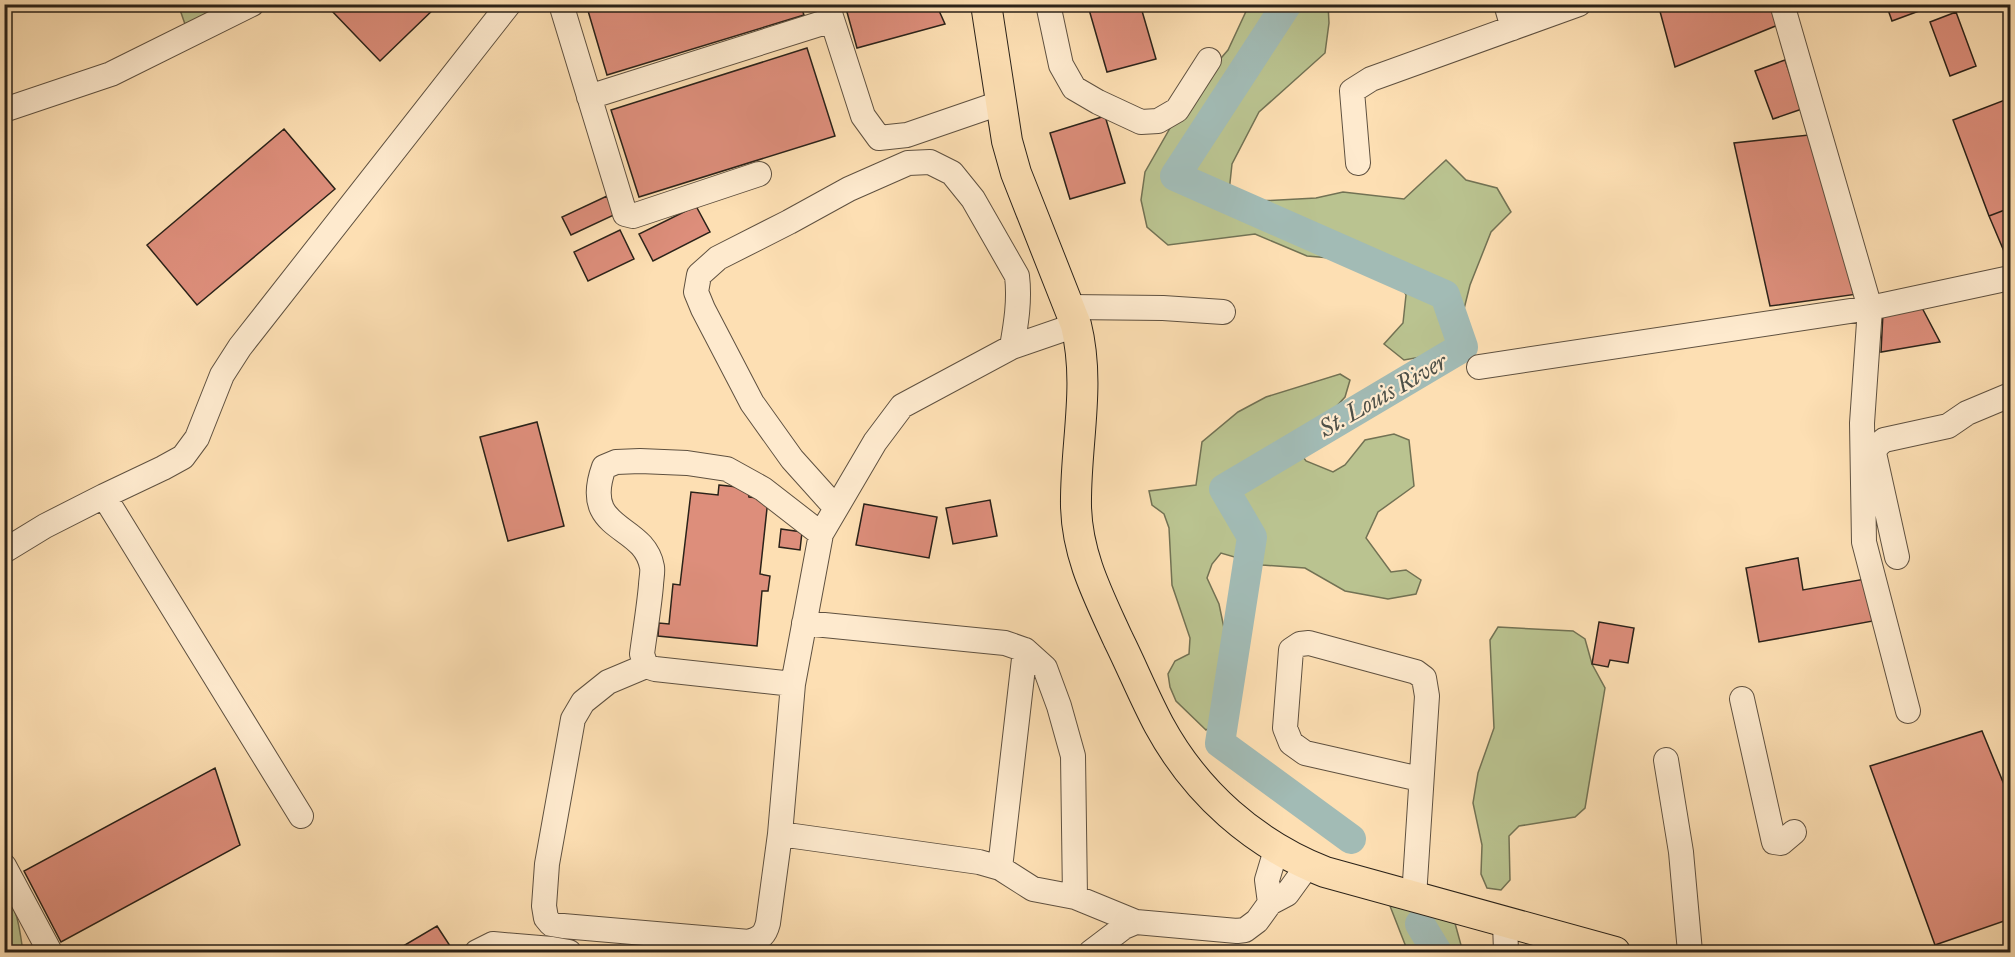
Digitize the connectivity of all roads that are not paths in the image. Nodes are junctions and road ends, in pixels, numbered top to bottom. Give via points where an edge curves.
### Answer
1 (252, 4) edge
2 (509, 4) edge
3 (561, 4) edge
4 (986, 4) edge
5 (1048, 4) edge
6 (1506, 4) edge
7 (1579, 4) edge
8 (1782, 4) edge
9 (829, 12) edge
10 (1513, 28) junction
11 (1209, 60) dead end
12 (590, 97) junction
13 (1000, 102) junction
14 (4, 110) edge
15 (1358, 163) dead end
16 (759, 174) dead end
17 (2010, 278) edge
18 (1870, 308) junction
19 (1223, 312) dead end
20 (1073, 316) junction
21 (1012, 348) junction
22 (1479, 367) dead end
23 (2010, 395) edge
24 (104, 496) junction
25 (836, 507) junction
26 (821, 534) junction
27 (4, 551) edge
28 (1897, 557) dead end
29 (804, 623) junction
30 (1025, 650) junction
31 (646, 666) junction
32 (793, 684) junction
33 (1742, 699) dead end
34 (1908, 711) dead end
35 (1666, 760) dead end
36 (1420, 779) junction
37 (301, 816) dead end
38 (1794, 832) dead end
39 (780, 834) junction
40 (1276, 850) junction
41 (1308, 865) junction
42 (4, 866) edge
43 (1000, 868) junction
44 (1075, 897) junction
45 (1414, 897) junction
46 (1270, 903) junction
47 (1136, 922) junction
48 (1505, 922) junction
49 (50, 952) edge
50 (477, 952) edge
51 (569, 952) edge
52 (1091, 952) edge
53 (1506, 952) edge
54 (1615, 952) edge
55 (1689, 952) edge

1 - 14 street via 111,74
2 - 24 street via 240,347 222,375 197,438 183,456
3 - 12 street
4 - 13 main road
5 - 11 street via 1062,65 1074,88 1141,122 1158,121 1177,110
6 - 10 street
7 - 10 street
8 - 18 street
9 - 12 street
9 - 13 street via 863,116 879,138 907,135
10 - 15 street via 1371,79 1352,91
12 - 16 street via 629,216
13 - 20 main road via 1016,173
17 - 18 street
18 - 22 street
18 - 34 street via 1862,423 1864,542
19 - 20 street via 1163,309
20 - 21 street
20 - 40 main road via 1083,361 1076,506 1083,556 1092,582 1160,726 1178,755 1212,799
21 - 25 street via 902,406
21 - 25 street via 1018,308 1017,276 973,199 952,173 930,162 908,163 849,189 718,258 699,275 696,292 703,309 752,403 792,459
23 - 28 street via 1947,426 1884,440 1877,446 1874,453
24 - 27 street
24 - 37 street
25 - 26 street
26 - 29 street
26 - 31 street via 763,489 727,469 640,461 604,467 599,502 606,517 644,549 652,567 642,654
29 - 30 street via 1005,643
29 - 32 street
30 - 43 street
30 - 44 street via 1045,668 1073,756
31 - 32 street
31 - 39 street via 608,682 583,702 573,719 544,889 550,924 749,942 759,939 768,923
32 - 39 street
33 - 38 street via 1774,842 1781,843
35 - 55 street via 1681,852
36 - 36 street via 1424,678 1416,672 1309,643 1291,650 1285,728 1291,743 1305,753
36 - 45 street
39 - 43 street
40 - 41 main road
40 - 46 street via 1266,880
41 - 45 main road
41 - 46 street via 1287,894
42 - 49 street
43 - 44 street via 1033,889
44 - 47 street
45 - 48 main road
46 - 47 street via 1245,930
47 - 52 street
48 - 53 street
48 - 54 main road
50 - 51 street via 493,944

